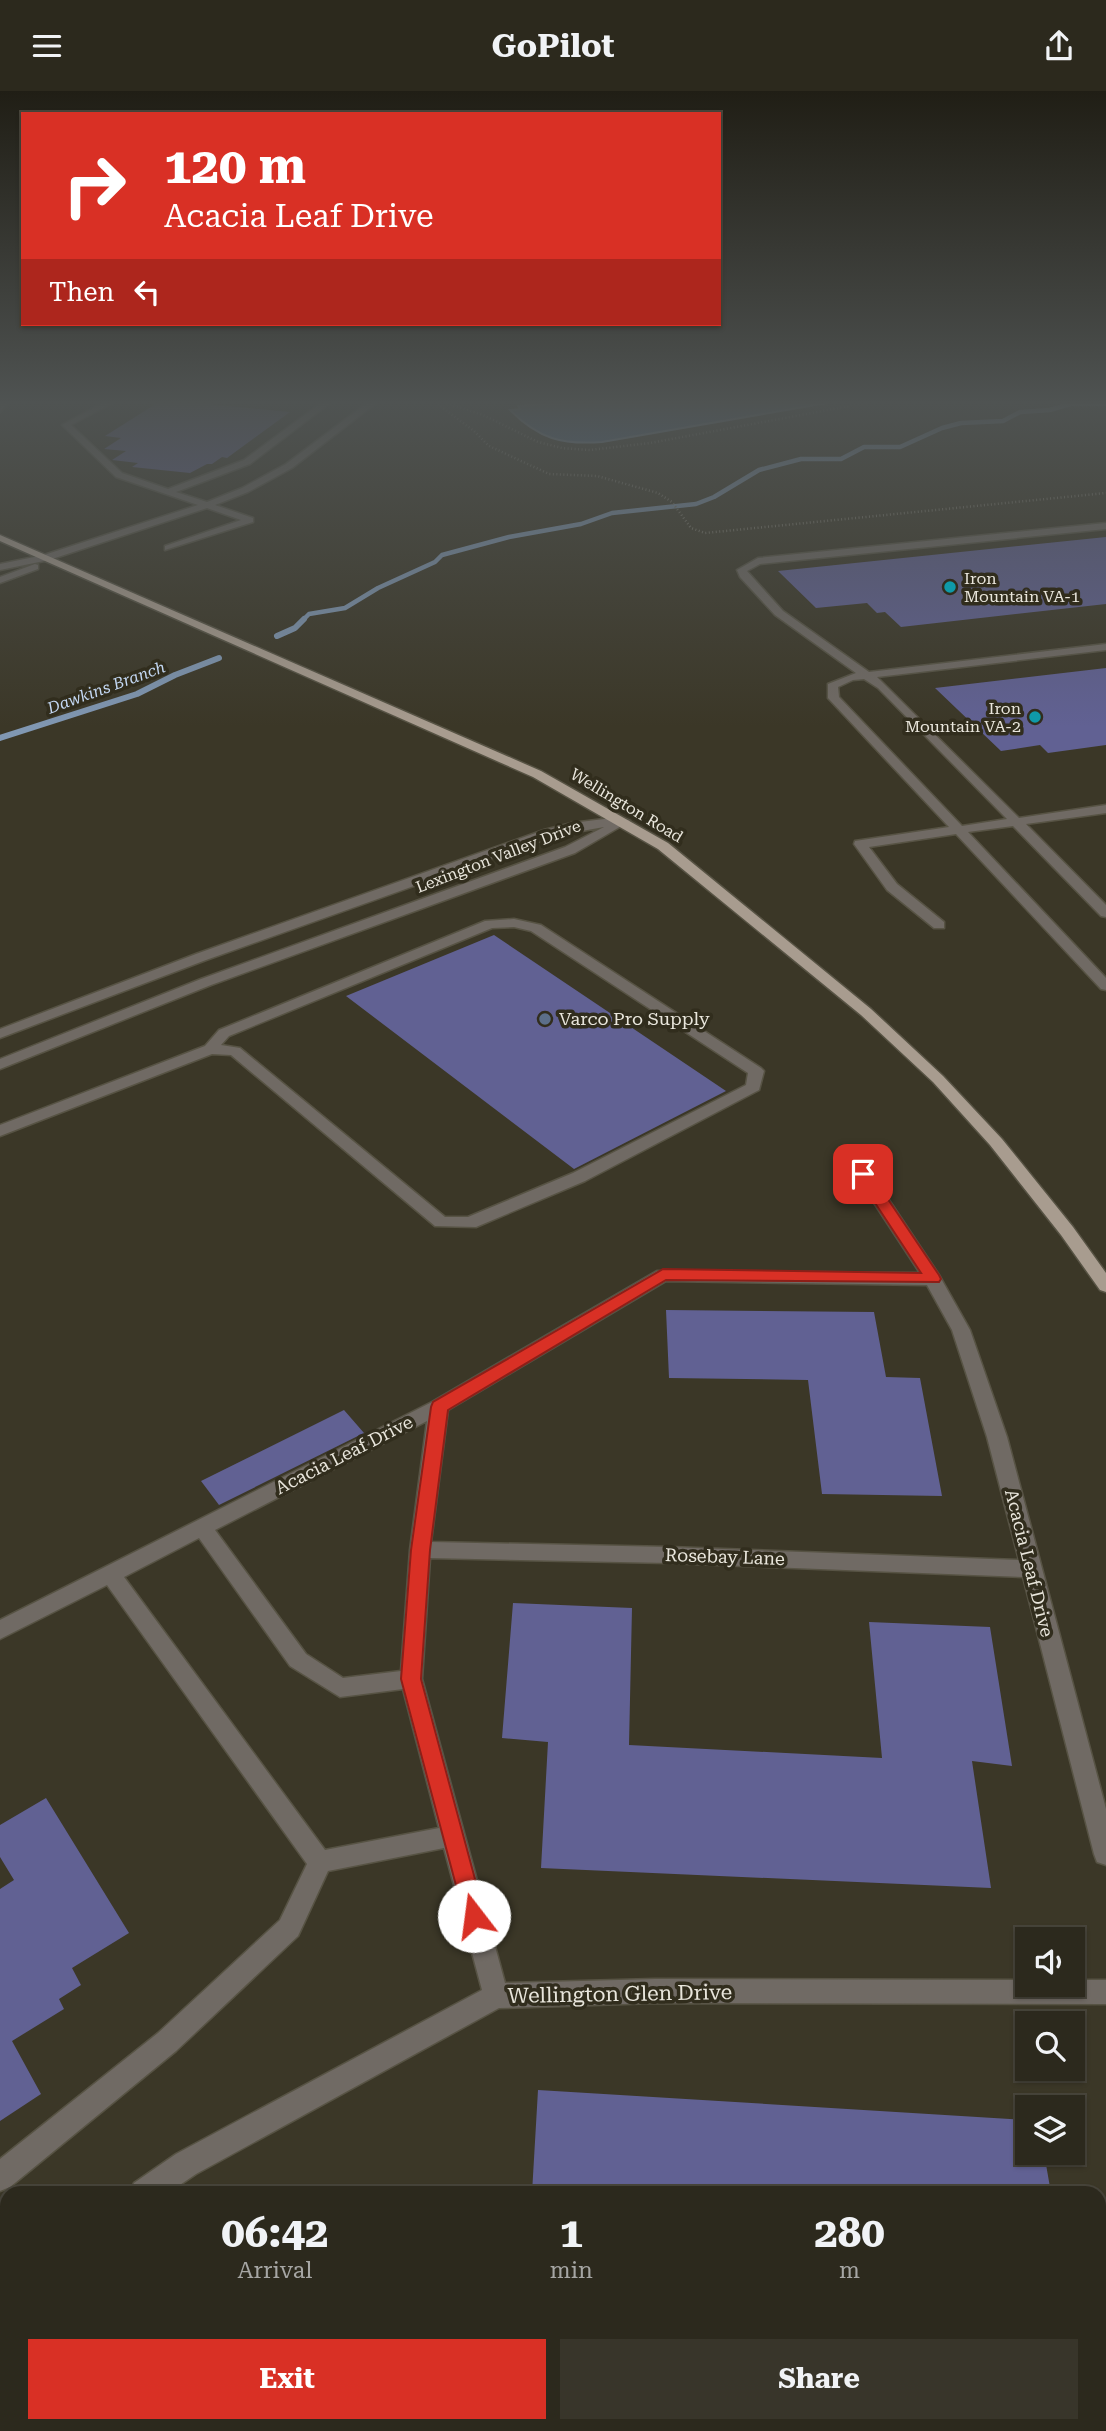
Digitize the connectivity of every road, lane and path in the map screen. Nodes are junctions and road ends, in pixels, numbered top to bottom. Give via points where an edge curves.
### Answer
1 (197, 509) edge
2 (221, 509) edge
3 (677, 509) edge
4 (946, 509) edge
5 (1106, 526) edge
6 (0, 538) edge
7 (168, 548) dead end
8 (46, 558) junction
9 (0, 567) edge
10 (0, 580) edge
11 (1106, 647) edge
12 (869, 675) junction
13 (1106, 809) edge
14 (624, 821) junction
15 (1016, 821) junction
16 (960, 829) junction
17 (1106, 913) edge
18 (939, 925) dead end
19 (1106, 986) edge
20 (0, 1034) edge
21 (210, 1049) junction
22 (0, 1064) edge
23 (0, 1131) edge
24 (863, 1174) dead end
25 (933, 1279) junction
26 (1106, 1286) edge
27 (439, 1407) junction
28 (202, 1527) junction
29 (420, 1550) junction
30 (1031, 1569) junction
31 (110, 1574) junction
32 (0, 1630) edge
33 (411, 1679) junction
34 (452, 1836) junction
35 (1106, 1854) edge
36 (320, 1862) junction
37 (1106, 1992) edge
38 (496, 1996) junction
39 (0, 2177) edge
40 (154, 2186) edge

1 - 8 street
2 - 7 street via 250,520
3 - 4 path via 691,528 712,533
5 - 12 street via 758,561 742,570 779,613
6 - 8 main road, Wellington Road
8 - 9 street
8 - 10 street
8 - 14 main road, Wellington Road via 537,774
11 - 12 street
12 - 15 street
12 - 16 street via 837,682 832,686 834,698
13 - 15 street
14 - 20 street, Lexington Valley Drive via 549,833
14 - 22 street, Lexington Valley Drive via 570,850 206,982
14 - 26 main road, Wellington Road via 702,876 818,970 938,1079 1029,1183
15 - 16 street
15 - 17 street
16 - 18 street via 860,844 892,887
16 - 19 street
21 - 21 street via 224,1033 292,1004 490,924 514,923 536,928 756,1071 753,1087 579,1177 470,1223 441,1222 234,1051
21 - 23 street
24 - 25 street, Acacia Leaf Drive
25 - 27 street, Acacia Leaf Drive via 663,1275
25 - 30 street, Acacia Leaf Drive via 961,1330 998,1437
27 - 28 street, Acacia Leaf Drive
27 - 29 street
28 - 31 street, Acacia Leaf Drive
28 - 33 street via 298,1660 340,1688
29 - 30 street, Rosebay Lane
29 - 33 street
30 - 35 street, Acacia Leaf Drive
31 - 32 street, Acacia Leaf Drive
31 - 36 street
33 - 34 street
34 - 36 street
34 - 38 street
36 - 39 street via 289,1928 167,2042
37 - 38 street, Wellington Glen Drive via 654,1991
38 - 40 street, Wellington Glen Drive via 186,2164

